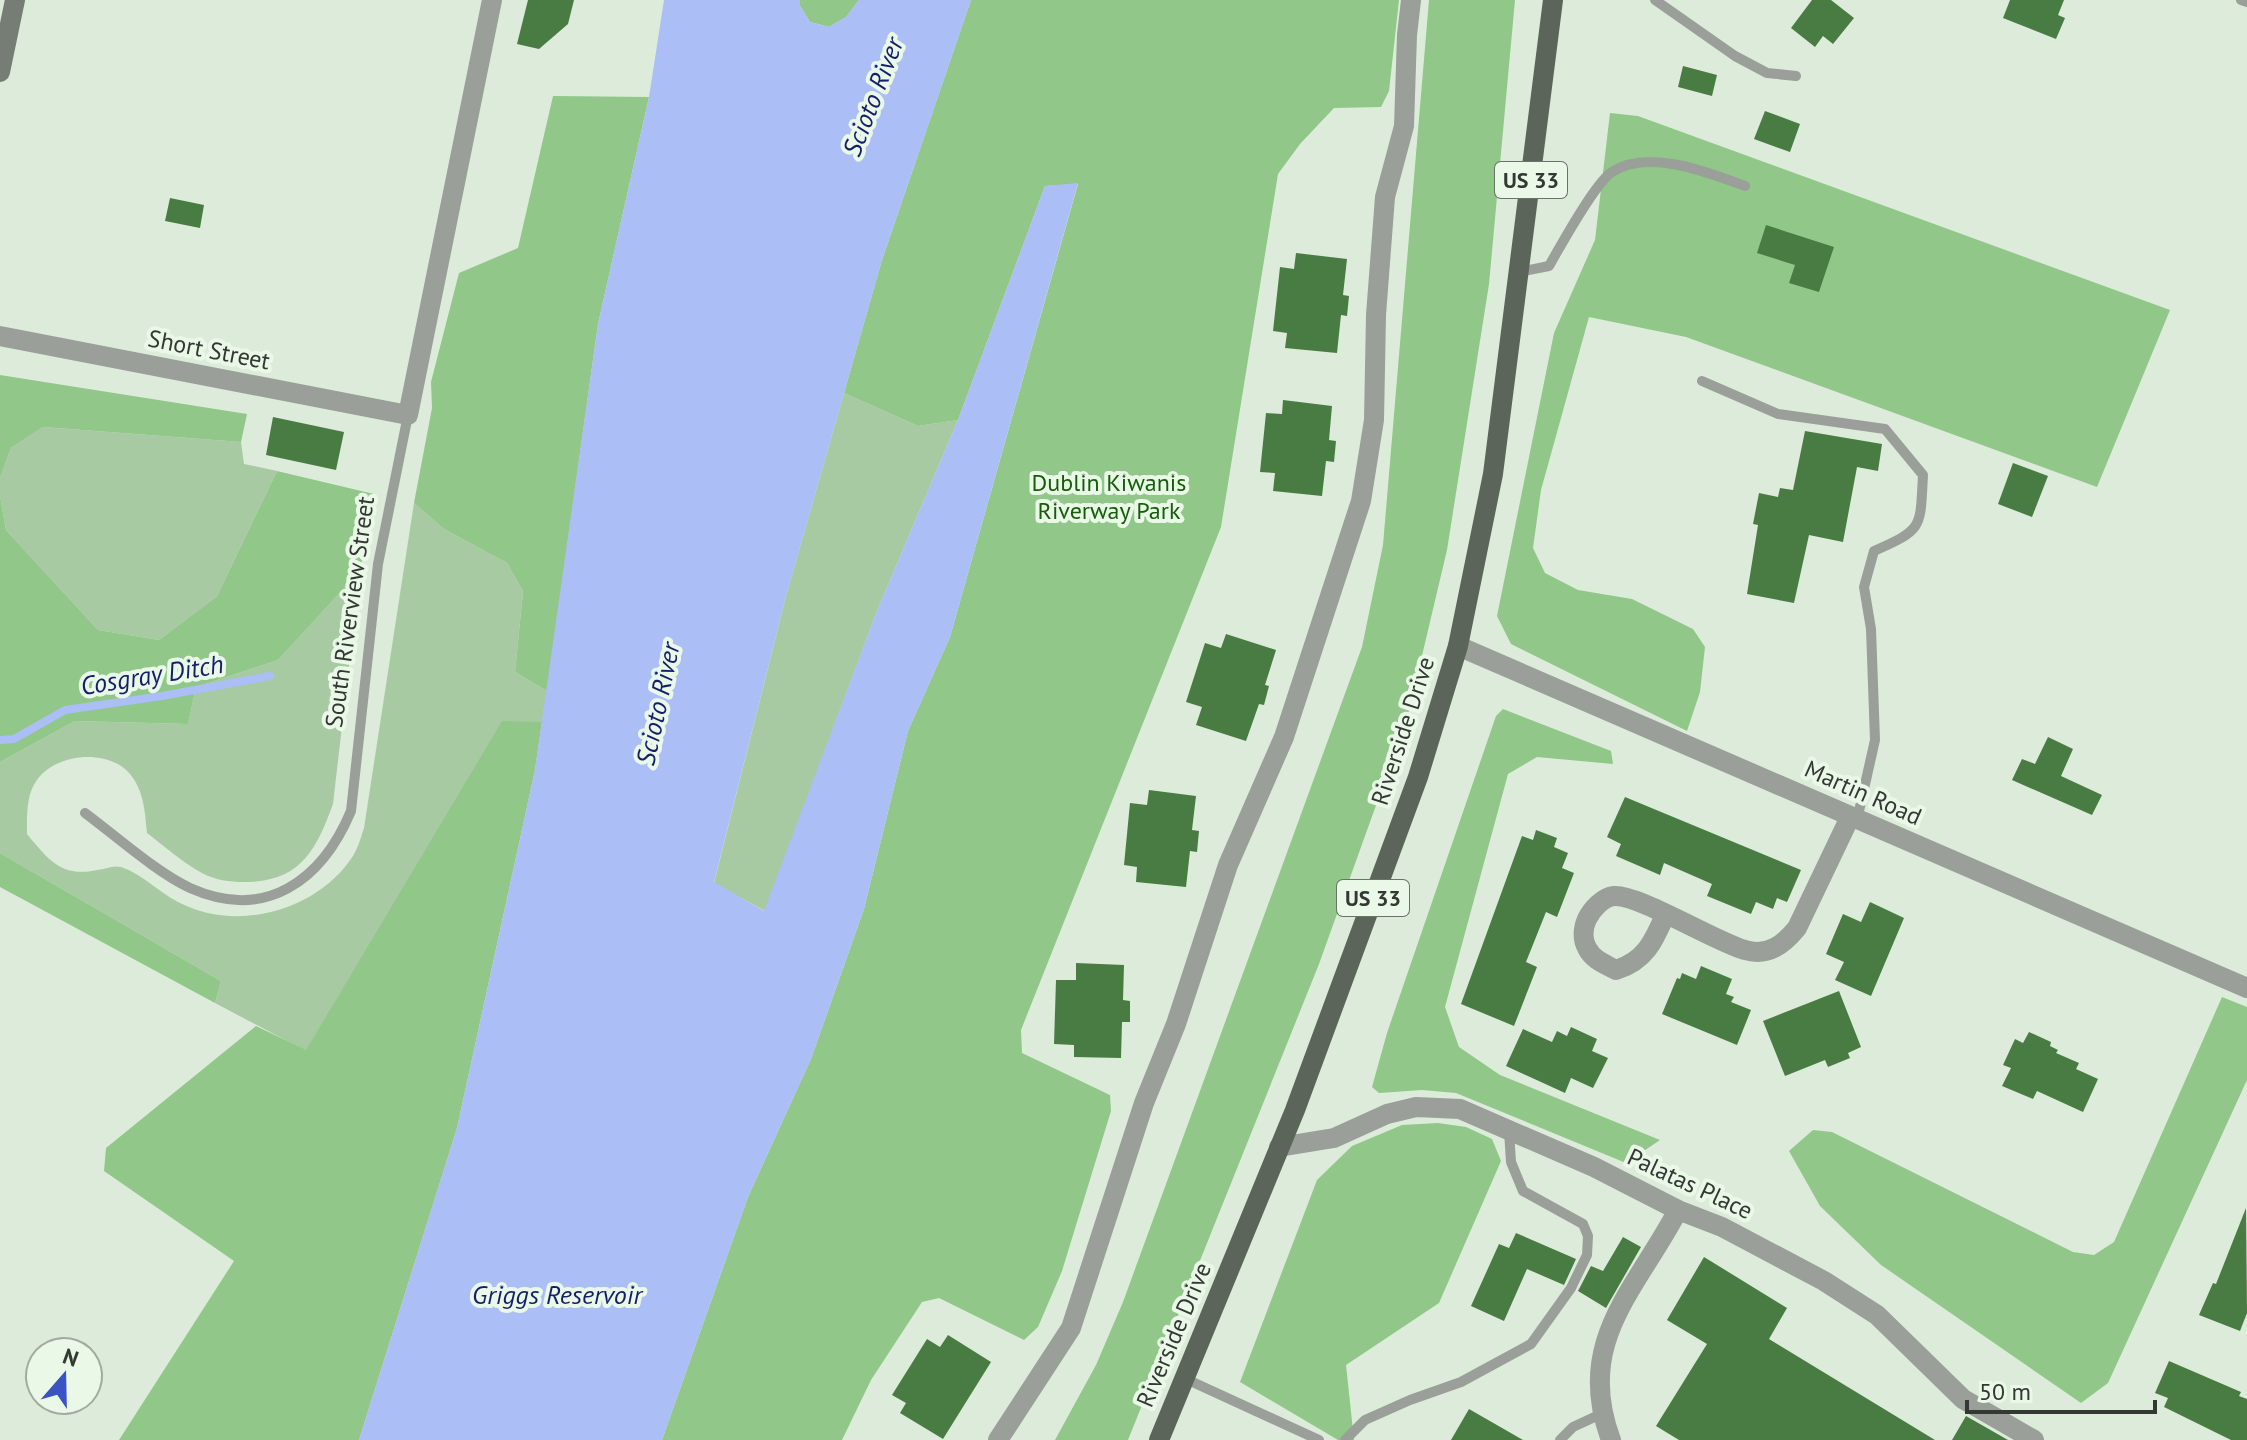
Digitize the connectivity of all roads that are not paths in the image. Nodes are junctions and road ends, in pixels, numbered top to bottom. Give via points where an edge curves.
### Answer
1 (15, 0) edge
2 (492, 0) edge
3 (1411, 0) edge
4 (1553, 0) edge
5 (1655, 0) edge
6 (2241, 0) edge
7 (2247, 2) edge
8 (0, 72) edge
9 (1796, 76) dead end
10 (1745, 186) dead end
11 (1519, 272) junction
12 (0, 336) edge
13 (1702, 381) dead end
14 (408, 415) junction
15 (1458, 646) junction
16 (85, 813) dead end
17 (1853, 818) junction
18 (1665, 915) dead end
19 (2247, 988) edge
20 (1509, 1131) junction
21 (1279, 1147) junction
22 (1678, 1210) junction
23 (1186, 1379) junction
24 (1601, 1414) junction
25 (998, 1440) edge
26 (1159, 1440) edge
27 (1319, 1440) edge
28 (1345, 1440) edge
29 (1560, 1440) edge
30 (1611, 1440) edge
31 (2034, 1440) edge

1 - 8 main road
2 - 14 street, South Riverview Street
3 - 25 street via 1404,126 1385,197 1374,420 1361,501 1284,737 1228,865 1144,1103 1071,1328
4 - 11 main road, Riverside Drive / US 33
5 - 9 lane via 1735,56 1767,73
6 - 7 lane
10 - 11 lane via 1688,165 1639,163 1612,172 1549,266
11 - 15 main road, Riverside Drive / US 33 via 1493,474
12 - 14 street, Short Street
13 - 17 lane via 1778,414 1885,429 1923,475 1920,517 1909,536 1874,551 1864,587 1875,740
14 - 16 lane, South Riverview Street via 378,564 351,811 324,861 269,897 218,897 176,880
15 - 17 street, Martin Road
15 - 21 main road, Riverside Drive / US 33 via 1418,777
17 - 18 street via 1797,928 1784,943 1766,952 1745,951
17 - 19 street, Martin Road
20 - 21 street, Palatas Place via 1460,1109 1416,1107 1334,1138
20 - 22 street, Palatas Place
20 - 28 lane via 1511,1162 1523,1191 1583,1224 1588,1236 1587,1255 1571,1288 1531,1344 1461,1382 1365,1420
21 - 23 main road, Riverside Drive / US 33
22 - 24 street via 1616,1313 1601,1353
22 - 31 street, Palatas Place via 1736,1234 1877,1315 1963,1399
23 - 26 main road, Riverside Drive / US 33
23 - 27 lane
24 - 29 lane via 1573,1427
24 - 30 street

